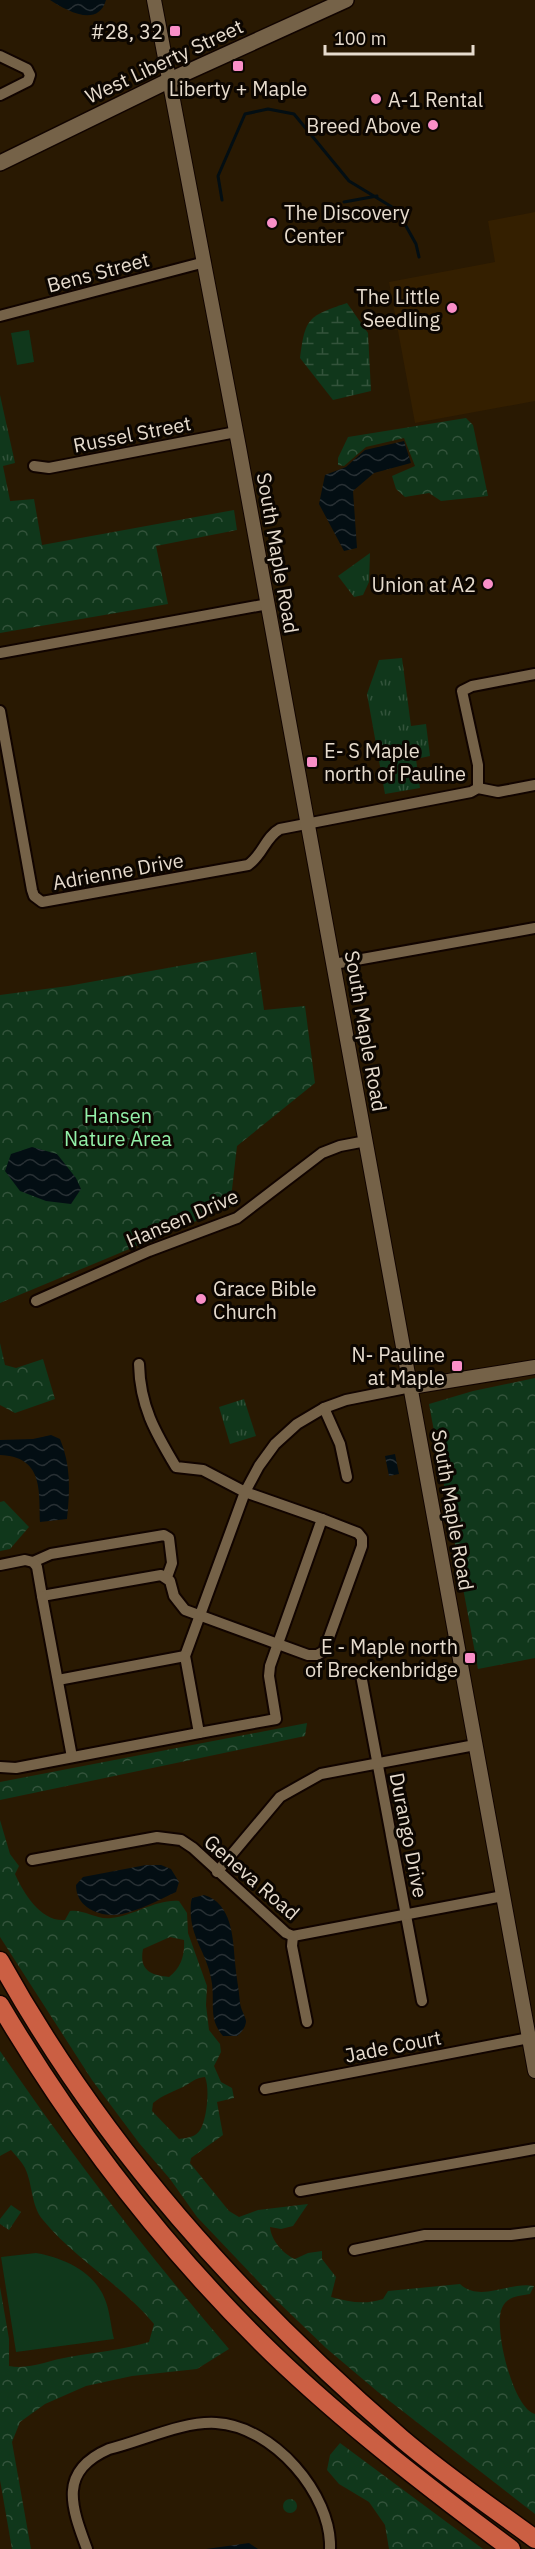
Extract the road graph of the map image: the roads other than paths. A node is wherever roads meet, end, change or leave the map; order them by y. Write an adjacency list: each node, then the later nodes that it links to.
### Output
1 (154, 0): 4 (street, South Maple Road)
2 (346, 0): 4 (main road, West Liberty Street)
3 (0, 56): 5 (street)
4 (170, 80): 6 (main road, West Liberty Street); 7 (street, South Maple Road)
5 (0, 95)
6 (0, 163)
7 (205, 262): 8 (street, Bens Street); 9 (street, South Maple Road)
8 (0, 316)
9 (236, 432): 10 (street, Russel Street); 11 (street, South Maple Road)
10 (34, 466)
11 (268, 604): 12 (street); 17 (street, South Maple Road)
12 (0, 652)
13 (535, 674): 16 (street)
14 (0, 711): 17 (street, Adrienne Drive)
15 (535, 785): 16 (street)
16 (478, 788): 17 (street)
17 (308, 824): 19 (street, South Maple Road)
18 (535, 928): 19 (street)
19 (334, 964): 20 (street, South Maple Road)
20 (366, 1142): 21 (street, Hansen Drive); 24 (street, South Maple Road)
21 (36, 1301)
22 (139, 1364): 27 (street)
23 (535, 1367): 24 (street)
24 (411, 1387): 25 (street); 39 (street, South Maple Road)
25 (324, 1408): 26 (street); 27 (street)
26 (347, 1477)
27 (245, 1492): 28 (street); 33 (street)
28 (322, 1520): 34 (street); 34 (street)
29 (33, 1562): 30 (street); 31 (street); 32 (street)
30 (0, 1565)
31 (167, 1577): 32 (street); 33 (street)
32 (42, 1596): 37 (street)
33 (201, 1616): 34 (street); 35 (street)
34 (278, 1644): 38 (street)
35 (185, 1656): 37 (street); 38 (street)
36 (362, 1675): 41 (street, Durango Drive)
37 (57, 1680): 40 (street)
38 (199, 1733): 40 (street)
39 (475, 1745): 41 (street); 45 (street, South Maple Road)
40 (72, 1757): 42 (street)
41 (378, 1764): 44 (street); 46 (street, Durango Drive)
42 (0, 1767)
43 (32, 1860): 44 (street, Geneva Road)
44 (217, 1872): 47 (street, Geneva Road)
45 (502, 1896): 46 (street); 52 (street, South Maple Road)
46 (406, 1914): 47 (street); 49 (street, Durango Drive)
47 (293, 1936): 51 (street, Geneva Road)
48 (0, 1961): 59 (highway)
49 (422, 2001)
50 (0, 2005): 62 (highway)
51 (307, 2022)
52 (529, 2038): 53 (street, South Maple Road); 54 (street, Jade Court)
53 (535, 2071)
54 (265, 2089)
55 (535, 2149): 56 (street)
56 (300, 2191)
57 (535, 2232): 58 (street)
58 (354, 2250)
59 (535, 2539)
60 (87, 2549): 61 (street)
61 (330, 2549)
62 (512, 2549)

